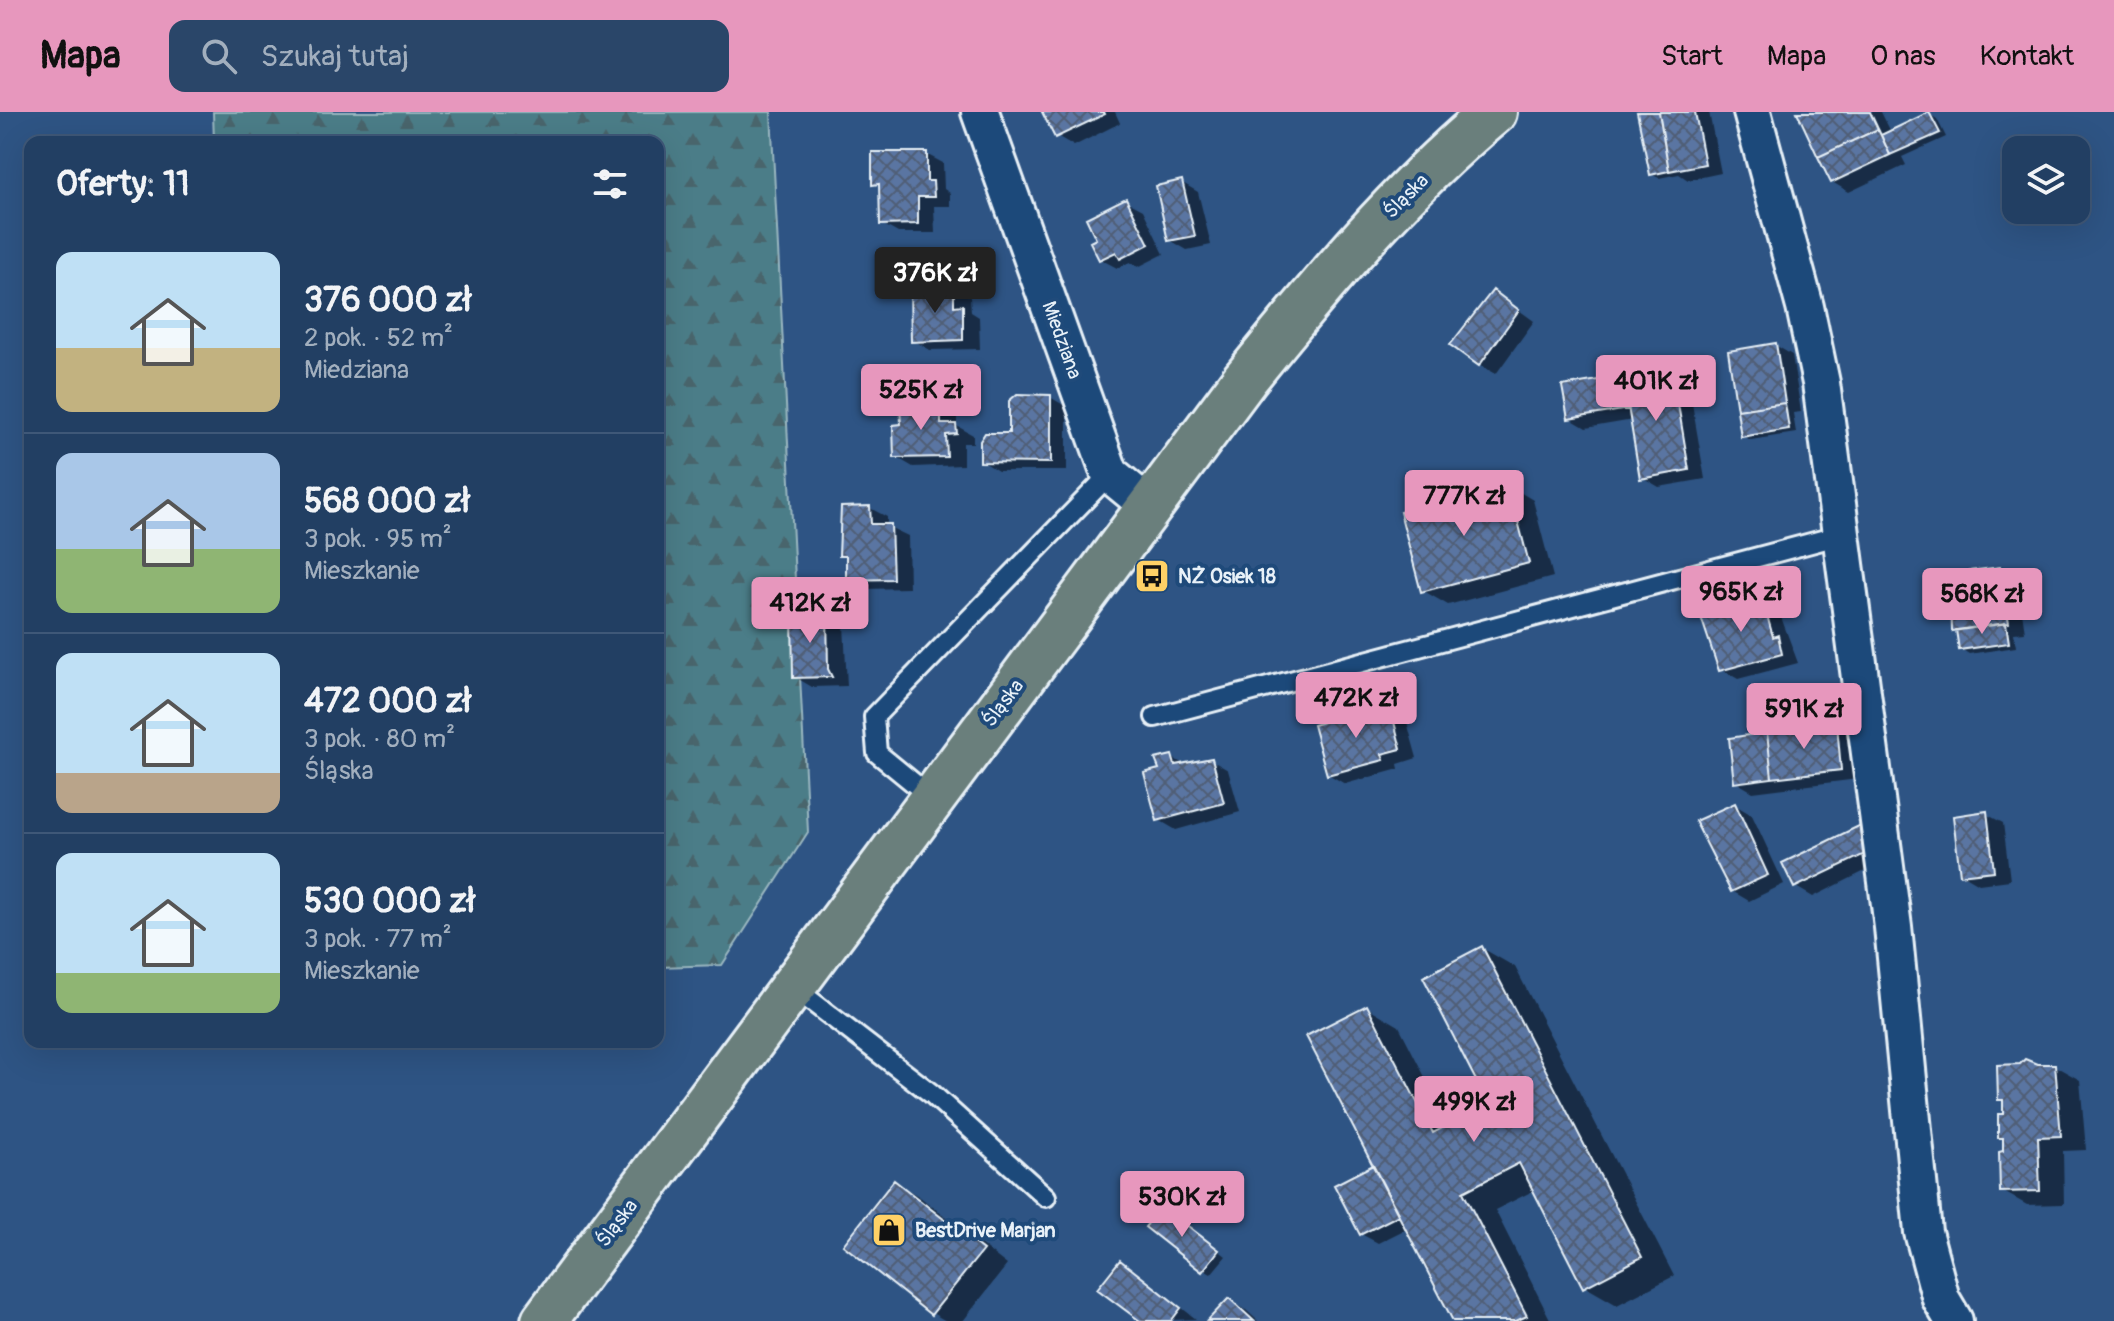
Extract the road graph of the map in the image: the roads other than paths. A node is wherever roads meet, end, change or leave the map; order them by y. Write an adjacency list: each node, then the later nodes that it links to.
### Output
1 (980, 112): 4 (street, Miedziana)
2 (1494, 112): 5 (main road, Śląska)
3 (1752, 112): 6 (street)
4 (1110, 474): 5 (street); 8 (lane)
5 (1150, 507): 8 (main road, Śląska)
6 (1841, 535): 7 (lane); 12 (street)
7 (1155, 717)
8 (932, 798): 9 (main road, Śląska)
9 (793, 987): 10 (lane); 11 (main road, Śląska)
10 (1046, 1197)
11 (544, 1321)
12 (1954, 1321)

